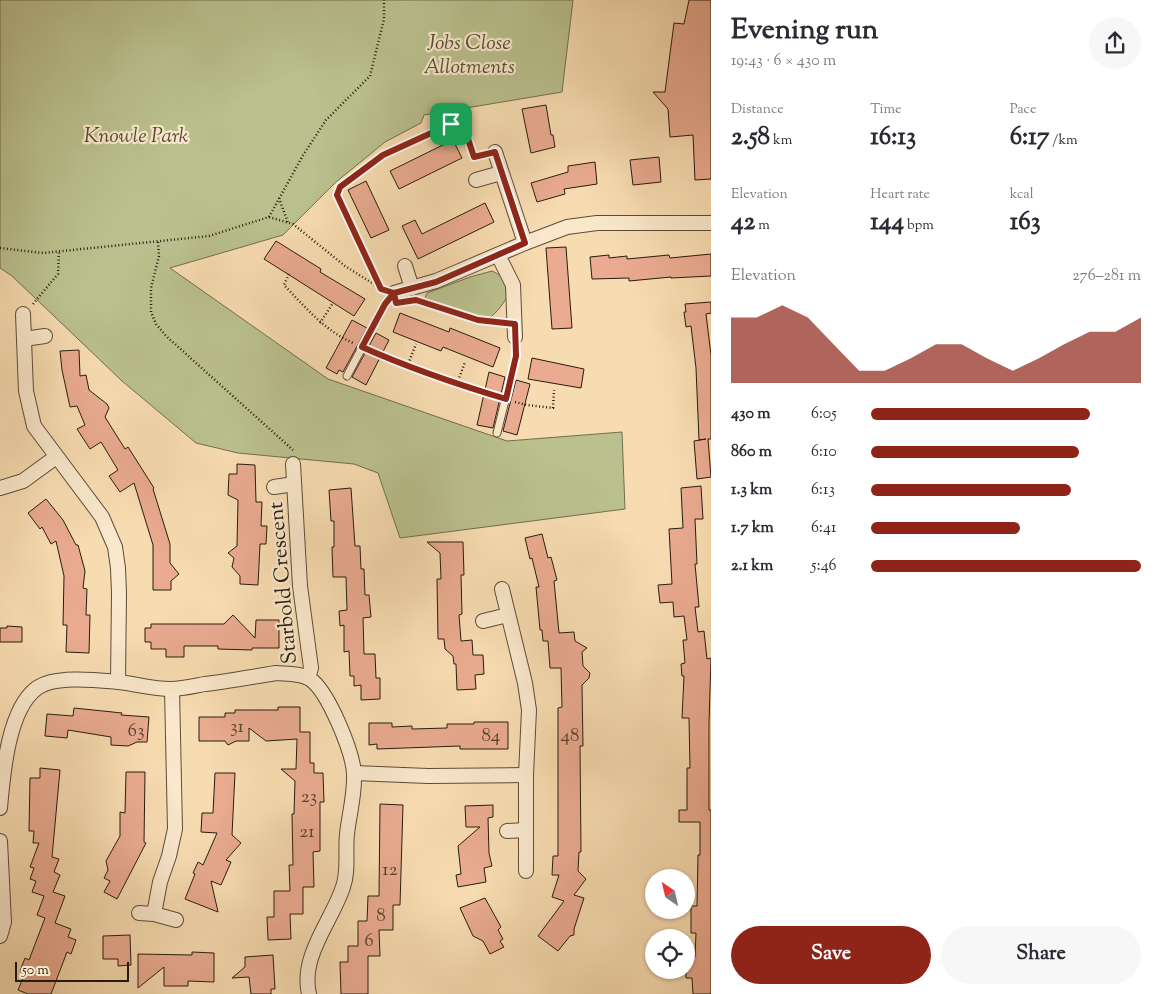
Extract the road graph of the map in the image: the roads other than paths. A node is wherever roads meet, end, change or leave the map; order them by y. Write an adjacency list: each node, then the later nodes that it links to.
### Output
1 (495, 152): 2 (street)
2 (501, 174): 3 (street); 5 (street)
3 (476, 180)
4 (711, 223): 5 (street)
5 (525, 243): 6 (street)
6 (498, 255): 9 (street); 11 (street)
7 (405, 266): 9 (street)
8 (394, 293): 9 (street); 14 (lane)
9 (414, 294)
10 (23, 314): 13 (street)
11 (515, 330): 15 (lane)
12 (45, 336): 13 (street)
13 (24, 339): 16 (street)
14 (347, 376)
15 (497, 433)
16 (56, 457): 20 (street); 25 (street)
17 (293, 464): 18 (street, Starbold Crescent)
18 (294, 484): 19 (street, Starbold Crescent); 24 (street, Starbold Crescent)
19 (274, 487)
20 (0, 488)
21 (502, 589): 22 (street)
22 (508, 615): 23 (street); 28 (street)
23 (483, 621)
24 (308, 678): 26 (street, Starbold Crescent); 27 (street, Starbold Crescent)
25 (118, 682): 26 (street, Starbold Crescent); 29 (street, Starbold Crescent)
26 (172, 689): 35 (street)
27 (354, 773): 28 (street); 38 (street, Starbold Crescent)
28 (526, 775): 30 (street)
29 (0, 808)
30 (526, 830): 31 (street); 33 (street)
31 (507, 831)
32 (0, 840): 37 (street)
33 (526, 871)
34 (138, 913): 35 (street)
35 (154, 914): 36 (street)
36 (176, 920)
37 (0, 936)
38 (309, 994)

